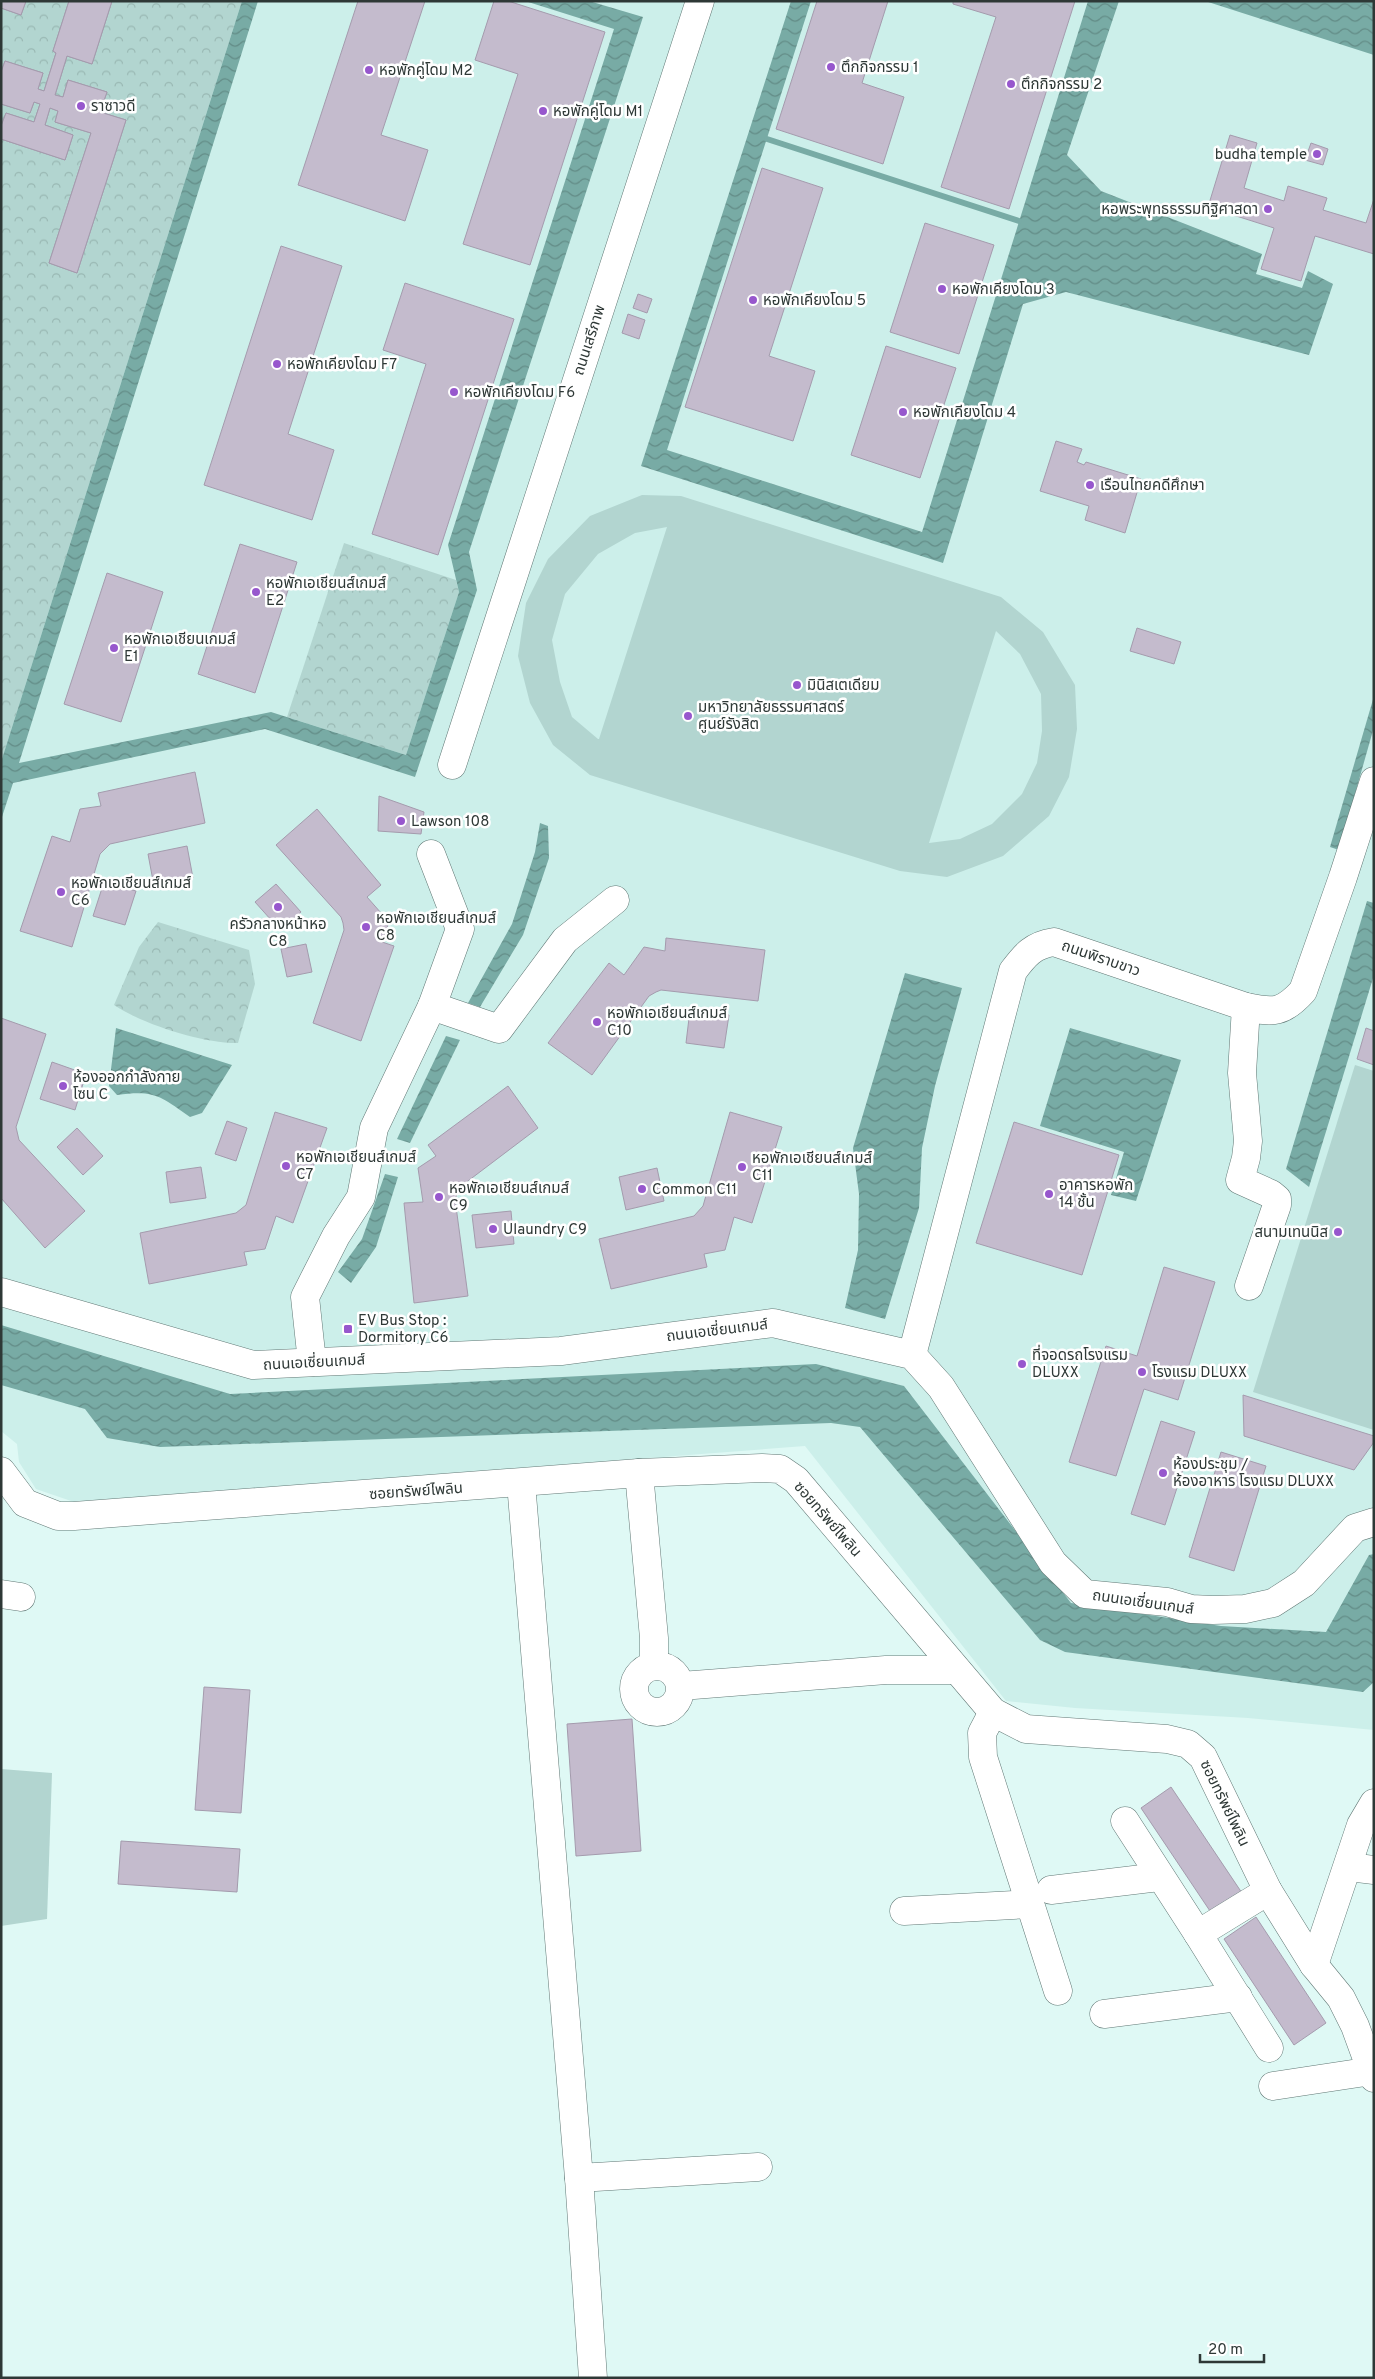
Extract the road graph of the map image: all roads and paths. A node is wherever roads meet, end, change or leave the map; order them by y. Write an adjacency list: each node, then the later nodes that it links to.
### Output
1 (700, 1): 2 (street, ถนนเสรีภาพ)
2 (452, 765)
3 (1374, 781): 7 (street, ถนนพิราบขาว)
4 (431, 854): 6 (street)
5 (616, 900): 6 (street)
6 (432, 1006): 11 (street)
7 (1246, 1007): 8 (street); 10 (street, ถนนพิราบขาว)
8 (1249, 1286)
9 (1, 1292): 11 (street, ถนนเอเซี่ยนเกมส์)
10 (912, 1355): 11 (street, ถนนเอเซี่ยนเกมส์); 15 (street, ถนนเอเซี่ยนเกมส์)
11 (312, 1362)
12 (1, 1471): 14 (street, ซอยทรัพย์ไพลิน)
13 (639, 1473): 14 (street, ซอยทรัพย์ไพลิน); 16 (street); 17 (street, ซอยทรัพย์ไพลิน)
14 (521, 1483): 36 (street)
15 (1374, 1522)
16 (654, 1664): 18 (street); 18 (street)
17 (956, 1670): 18 (street); 19 (street, ซอยทรัพย์ไพลิน)
18 (681, 1686)
19 (993, 1712): 24 (street, ซอยทรัพย์ไพลิน); 25 (street)
20 (1374, 1802): 22 (street)
21 (1125, 1821): 23 (street)
22 (1361, 1868): 28 (street)
23 (1159, 1877): 25 (street); 27 (street)
24 (1268, 1891): 27 (street); 28 (street, ซอยทรัพย์ไพลิน)
25 (1041, 1897): 26 (street); 29 (street)
26 (904, 1911)
27 (1198, 1934): 30 (street)
28 (1314, 1965): 33 (street, ซอยทรัพย์ไพลิน)
29 (1058, 1991)
30 (1238, 1996): 31 (street); 32 (street)
31 (1104, 2014)
32 (1269, 2048)
33 (1373, 2074): 34 (street)
34 (1273, 2086)
35 (758, 2167): 36 (street)
36 (579, 2178): 37 (street)
37 (593, 2378)

